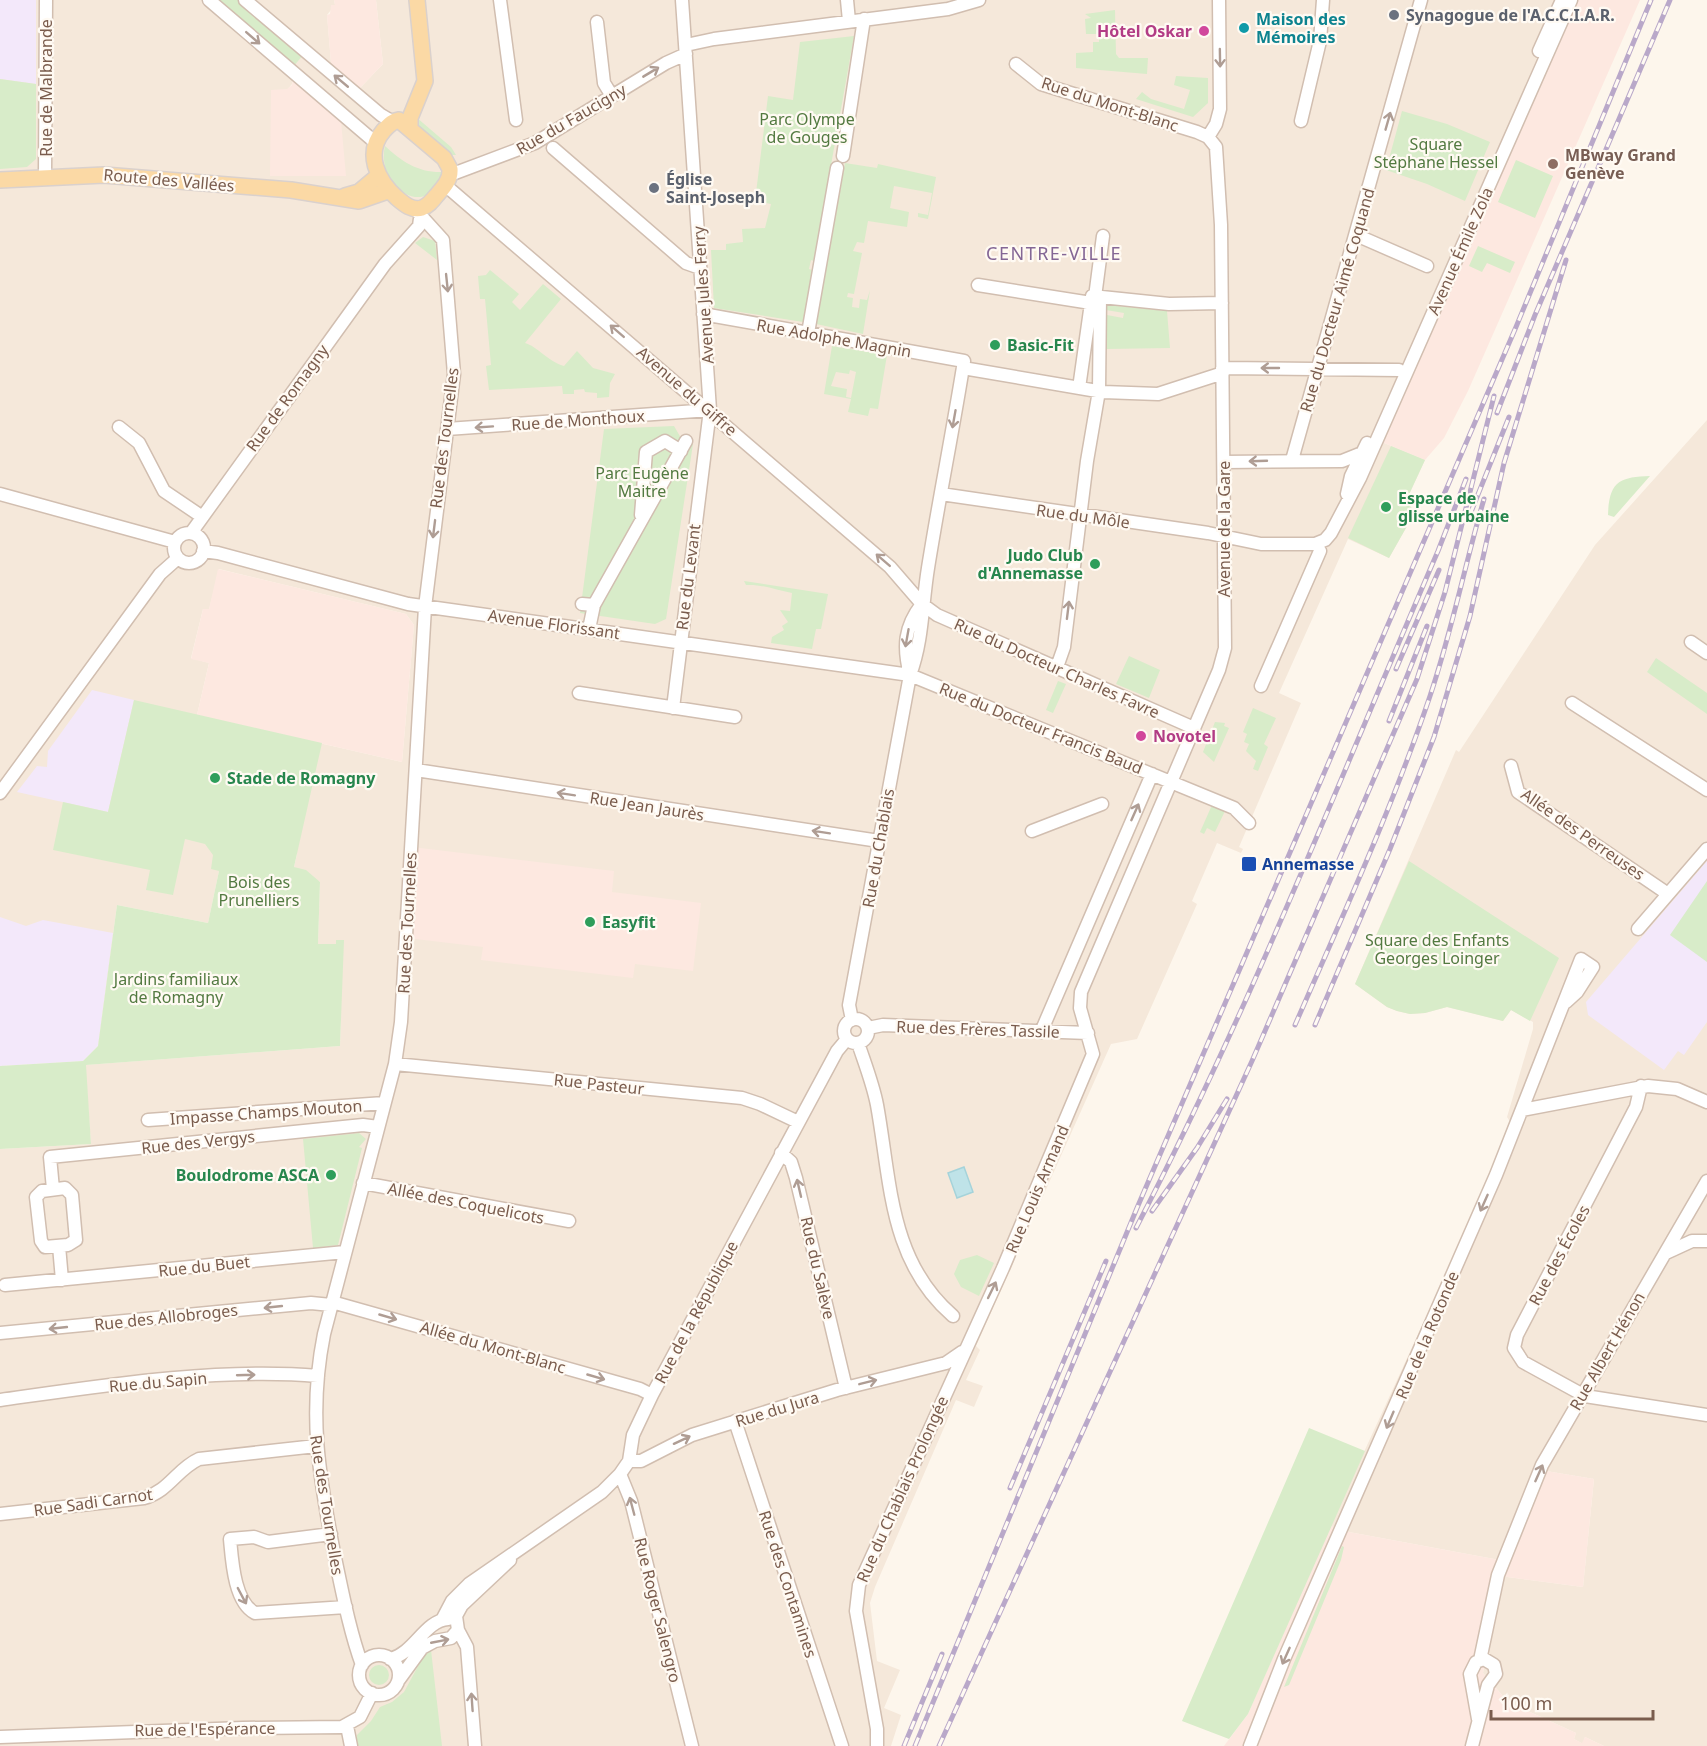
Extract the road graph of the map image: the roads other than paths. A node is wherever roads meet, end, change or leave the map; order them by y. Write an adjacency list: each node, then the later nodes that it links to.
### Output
1 (46, 0): 26 (street, Rue de Malbrande)
2 (209, 0): 24 (street, one-way to 24)
3 (245, 0): 22 (street, one-way to 3)
4 (417, 0): 22 (main road)
5 (500, 0): 20 (street)
6 (682, 0): 17 (street, Avenue Jules Ferry)
7 (847, 0): 15 (street)
8 (979, 0): 14 (street, Rue du Faucigny)
9 (1219, 0): 23 (street, one-way to 23)
10 (1323, 0): 21 (street)
11 (1421, 0): 33 (street, Rue du Docteur Aimé Coquand, one-way to 11)
12 (1562, 0): 44 (street, Avenue Émile Zola)
13 (1571, 0): 55 (street, Avenue Émile Zola)
14 (864, 19): 15 (street, Rue du Faucigny); 41 (street)
15 (849, 21): 17 (street, Rue du Faucigny)
16 (597, 22): 19 (street)
17 (686, 46): 19 (street, Rue du Faucigny, one-way to 17); 36 (street, Avenue Jules Ferry)
18 (1016, 64): 23 (street, Rue du Mont-Blanc)
19 (612, 96): 29 (street, Rue du Faucigny)
20 (516, 120)
21 (1301, 121)
22 (400, 123): 24 (main road); 29 (main road)
23 (1208, 137): 39 (street, Avenue de la Gare)
24 (376, 143): 27 (main road)
25 (553, 148): 36 (street)
26 (45, 176): 28 (main road, Route des Vallées); 31 (main road, Route des Vallées)
27 (378, 177): 30 (main road); 31 (main road, Route des Vallées)
28 (0, 180)
29 (448, 180): 32 (main road); 48 (street, Avenue du Giffre, one-way to 29)
30 (388, 190): 31 (main road, Route des Vallées); 32 (main road)
31 (338, 197)
32 (417, 211): 50 (street, Rue des Tournelles, one-way to 50); 58 (street, Rue de Romagny)
33 (1356, 235): 35 (street); 43 (street, Rue du Docteur Aimé Coquand)
34 (1103, 236): 38 (street)
35 (1426, 266)
36 (700, 268): 40 (street, Avenue Jules Ferry)
37 (978, 285): 38 (street)
38 (1095, 299): 39 (street); 46 (street); 47 (street)
39 (1222, 303): 45 (street, Avenue de la Gare)
40 (703, 314): 41 (street, Rue Adolphe Magnin); 48 (street, Avenue Jules Ferry)
41 (808, 333): 42 (street, Rue Adolphe Magnin)
42 (964, 365): 46 (street, Rue Adolphe Magnin); 57 (street, Rue du Chablais, one-way to 57)
43 (1317, 368): 44 (street); 45 (street, one-way to 45); 52 (street, Rue du Docteur Aimé Coquand)
44 (1399, 370): 51 (street, Avenue Émile Zola)
45 (1223, 371): 47 (street, Rue Adolphe Magnin); 54 (street, Avenue de la Gare)
46 (1078, 388): 47 (street, Rue Adolphe Magnin)
47 (1101, 392): 59 (street)
48 (710, 410): 50 (street, Rue de Monthoux, one-way to 50); 67 (street, Avenue du Giffre, one-way to 48); 70 (street, Rue du Levant)
49 (118, 427): 58 (street)
50 (447, 429): 68 (street, Rue des Tournelles, one-way to 68)
51 (1362, 453): 53 (street); 55 (street, Avenue Émile Zola)
52 (1292, 460): 53 (street); 54 (street, one-way to 54)
53 (1342, 461): 55 (street)
54 (1224, 462): 62 (street, Avenue de la Gare)
55 (1353, 481): 64 (street, Avenue Émile Zola)
56 (0, 494): 63 (street)
57 (941, 494): 59 (street, Rue du Môle); 67 (street, Rue du Chablais)
58 (201, 516): 61 (street, Rue de Romagny)
59 (1080, 516): 62 (street, Rue du Môle); 73 (street, one-way to 59)
60 (641, 522): 60 (street); 69 (street)
61 (191, 533): 63 (street); 65 (street)
62 (1224, 536): 64 (street, Rue du Môle); 80 (street, Avenue de la Gare)
63 (175, 542): 66 (street)
64 (1319, 549): 75 (street, Avenue Émile Zola)
65 (203, 551): 66 (street); 68 (street, Avenue Florissant)
66 (178, 558): 86 (street)
67 (922, 604): 73 (street, Rue du Docteur Charles Favre); 74 (street, Rue du Chablais)
68 (425, 607): 69 (street, Avenue Florissant); 82 (street, Rue des Tournelles)
69 (589, 629): 70 (street, Avenue Florissant)
70 (680, 641): 74 (street, Avenue Florissant); 78 (street, Rue du Levant)
71 (1692, 642): 72 (street)
72 (1707, 653)
73 (1057, 667): 80 (street, Rue du Docteur Charles Favre)
74 (910, 675): 83 (street, Rue du Docteur Francis Baud); 90 (street, Rue du Chablais)
75 (1261, 686)
76 (579, 693): 78 (street)
77 (1572, 703): 85 (street)
78 (673, 708): 79 (street)
79 (735, 717)
80 (1194, 728): 84 (street, Avenue de la Gare)
81 (1511, 766): 92 (street, Allée des Perreuses)
82 (416, 770): 90 (street, Rue Jean Jaurès, one-way to 82); 100 (street, Rue des Tournelles)
83 (1152, 774): 84 (street, Rue du Docteur Francis Baud); 97 (street, one-way to 83)
84 (1171, 782): 88 (street, Rue du Docteur Francis Baud); 98 (street, Avenue de la Gare)
85 (1707, 790)
86 (0, 793)
87 (1102, 804): 89 (street)
88 (1249, 823)
89 (1032, 831)
90 (879, 841): 95 (street, Rue du Chablais)
91 (1707, 849): 92 (street)
92 (1668, 894): 93 (street)
93 (1638, 929)
94 (1566, 1002): 104 (street, Rue de la Rotonde)
95 (852, 1020): 96 (street); 99 (street)
96 (867, 1028): 97 (street, Rue des Frères Tassile); 99 (street)
97 (1044, 1032): 98 (street, Rue des Frères Tassile)
98 (1088, 1033): 124 (street, Rue Louis Armand, one-way to 98)
99 (853, 1041): 106 (street, Rue de la République); 122 (street)
100 (395, 1064): 103 (street, Rue des Tournelles); 106 (street, Rue Pasteur)
101 (1641, 1086): 102 (street); 104 (street); 128 (street, Rue des Écoles)
102 (1707, 1102)
103 (384, 1104): 105 (street, Impasse Champs Mouton); 107 (street, Rue des Tournelles)
104 (1522, 1110): 153 (street, Rue de la Rotonde, one-way to 153)
105 (148, 1120)
106 (798, 1122): 108 (street, Rue de la République)
107 (378, 1127): 110 (street, Rue des Tournelles); 111 (street, Rue des Vergys)
108 (782, 1153): 127 (street, Rue du Salève, one-way to 108); 129 (street, Rue de la République)
109 (1707, 1181): 113 (street, Rue Albert Hénon)
110 (363, 1183): 112 (street, Allée des Coquelicots); 117 (street, Rue des Tournelles)
111 (53, 1189): 116 (street); 116 (street)
112 (569, 1221)
113 (1681, 1226): 115 (street); 118 (street, Rue Albert Hénon)
114 (1707, 1240): 115 (street)
115 (1692, 1241): 118 (street)
116 (59, 1246): 119 (street)
117 (345, 1252): 119 (street, Rue du Buet); 121 (street, Rue des Tournelles)
118 (1664, 1254): 128 (street, Rue Albert Hénon)
119 (62, 1280): 120 (street, Rue du Buet)
120 (5, 1285)
121 (332, 1303): 123 (street, Rue des Allobroges, one-way to 123); 126 (street, Rue des Tournelles); 129 (street, Allée du Mont-Blanc, one-way to 129)
122 (953, 1316)
123 (0, 1333)
124 (965, 1347): 125 (street, Rue du Jura); 130 (street, Rue du Chablais Prolongée)
125 (930, 1367): 127 (street, Rue du Jura, one-way to 125); 130 (street)
126 (318, 1376): 131 (street, Rue du Sapin, one-way to 126); 134 (street, Rue des Tournelles)
127 (846, 1388): 133 (street, Rue du Jura)
128 (1582, 1394): 132 (street); 144 (street, Rue Albert Hénon, one-way to 128)
129 (652, 1395): 135 (street, Rue de la République)
130 (942, 1398): 154 (street, Rue du Chablais Prolongée)
131 (0, 1400)
132 (1707, 1415)
133 (735, 1421): 135 (street, Rue du Jura, one-way to 133); 158 (street, Rue des Contamines)
134 (316, 1446): 137 (street, Rue Sadi Carnot); 138 (street, Rue des Tournelles)
135 (629, 1461): 136 (street, Rue de la République)
136 (620, 1474): 140 (street, Rue de la République); 157 (street, Rue Roger Salengro, one-way to 136)
137 (0, 1515)
138 (331, 1534): 139 (street, Rue des Tournelles); 139 (street, one-way to 139)
139 (346, 1607): 141 (street, Rue des Tournelles)
140 (452, 1624): 143 (street, Rue de la République); 147 (street, one-way to 140); 156 (street, one-way to 140)
141 (354, 1637): 142 (street); 145 (street, Rue des Tournelles)
142 (376, 1656): 143 (street); 145 (street)
143 (390, 1659): 147 (street)
144 (1484, 1660): 146 (street, Rue Albert Hénon); 148 (street, Rue Albert Hénon)
145 (362, 1665): 149 (street)
146 (1473, 1680): 148 (street); 150 (street, Rue Albert Hénon)
147 (396, 1685): 149 (street)
148 (1488, 1685): 150 (street, Rue Albert Hénon)
149 (372, 1693): 151 (street)
150 (1478, 1719): 159 (street, Rue Albert Hénon)
151 (347, 1726): 152 (street, Rue de l'Espérance); 155 (street)
152 (0, 1735)
153 (1250, 1742)
154 (876, 1744)
155 (351, 1746)
156 (475, 1746)
157 (692, 1746)
158 (842, 1746)
159 (1472, 1746)

